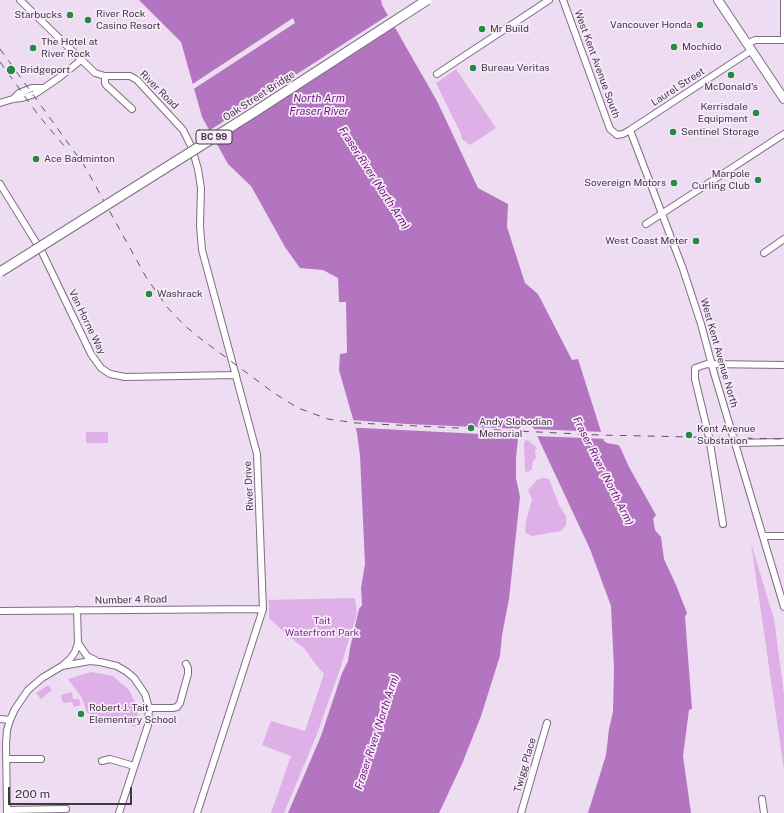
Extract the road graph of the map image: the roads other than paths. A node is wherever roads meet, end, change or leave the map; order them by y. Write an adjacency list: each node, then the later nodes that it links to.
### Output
1 (20, 0): 10 (street, River Road)
2 (420, 0): 25 (highway, Oak Street Bridge / BC 99)
3 (428, 0): 26 (highway, Oak Street Bridge / BC 99, bridge)
4 (549, 0): 11 (street)
5 (563, 0): 17 (street, West Kent Avenue South)
6 (718, 0): 9 (main road)
7 (784, 0): 8 (street)
8 (784, 40): 9 (street, Laurel Street)
9 (749, 47): 13 (main road); 16 (street, Laurel Street)
10 (81, 60): 12 (street, River Road); 14 (street)
11 (437, 74)
12 (105, 76): 15 (street); 19 (street, River Road)
13 (784, 99)
14 (0, 103)
15 (132, 109)
16 (630, 130): 17 (street, Laurel Street); 21 (street, West Kent Avenue North)
17 (614, 134)
18 (784, 134): 21 (street)
19 (195, 156): 29 (street, River Drive)
20 (0, 184): 29 (street, Van Horne Way)
21 (662, 214): 22 (street); 27 (street, West Kent Avenue North)
22 (646, 224)
23 (784, 239): 24 (street)
24 (764, 252)
25 (0, 267)
26 (0, 272)
27 (712, 364): 28 (street); 31 (street, West Kent Avenue North); 32 (street)
28 (784, 365)
29 (236, 375): 36 (street, River Drive)
30 (784, 442): 31 (street)
31 (734, 443): 33 (street, West Kent Avenue North)
32 (723, 524)
33 (763, 536): 34 (street); 35 (street, West Kent Avenue North)
34 (784, 536)
35 (784, 607)
36 (263, 609): 37 (street, Number 4 Road); 55 (street, River Drive)
37 (77, 610): 38 (street, Number 4 Road); 39 (street)
38 (0, 611)
39 (78, 643): 40 (street); 42 (street)
40 (100, 662): 42 (street); 43 (street)
41 (186, 664): 43 (street)
42 (62, 666): 45 (street)
43 (149, 708): 50 (street)
44 (0, 719): 45 (street)
45 (10, 720): 49 (street)
46 (548, 723): 56 (street, Twigg Place)
47 (41, 759): 49 (street)
48 (102, 761): 50 (street)
49 (4, 762): 53 (street)
50 (134, 766): 54 (street)
51 (762, 799): 57 (street)
52 (66, 809): 53 (street)
53 (7, 812)
54 (119, 813)
55 (197, 813)
56 (521, 813)
57 (764, 813)

